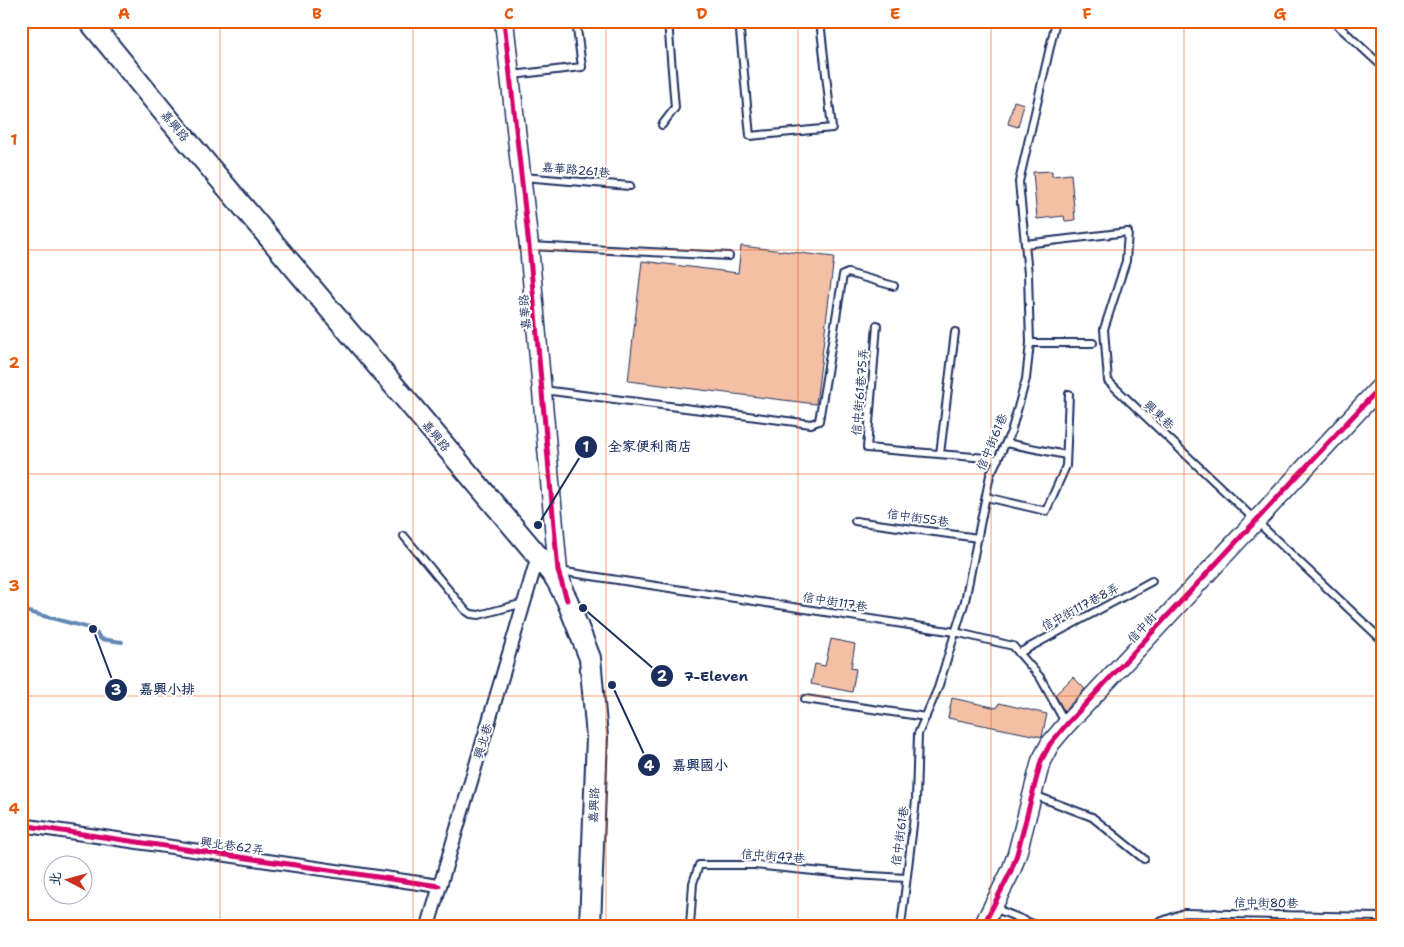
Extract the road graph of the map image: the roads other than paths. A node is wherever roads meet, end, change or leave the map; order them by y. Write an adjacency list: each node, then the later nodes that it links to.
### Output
1 (89, 21): 34 (main road, 嘉興路)
2 (504, 21): 10 (street, 嘉華路)
3 (576, 21): 10 (lane)
4 (668, 21): 11 (lane)
5 (740, 21): 6 (lane)
6 (820, 21)
7 (1056, 21): 14 (lane, 信中街61巷)
8 (1333, 21): 9 (lane)
9 (1383, 67)
10 (510, 75): 12 (street, 嘉華路)
11 (662, 125)
12 (521, 177): 13 (lane, 嘉華路261巷); 15 (street, 嘉華路)
13 (630, 186)
14 (1025, 244): 20 (lane, 信中街61巷); 31 (lane, 興東巷)
15 (529, 246): 16 (lane); 23 (street, 嘉華路)
16 (729, 256)
17 (894, 286): 23 (lane)
18 (877, 325): 26 (lane, 信中街61巷75弄)
19 (955, 332): 26 (lane)
20 (1030, 342): 21 (lane); 25 (lane, 信中街61巷)
21 (1093, 343)
22 (1383, 384): 31 (street, 信中街)
23 (542, 390): 35 (street, 嘉華路)
24 (1069, 394): 27 (lane)
25 (1006, 443): 27 (lane); 28 (lane, 信中街61巷)
26 (940, 454): 28 (lane, 信中街61巷75弄)
27 (1066, 455): 29 (lane)
28 (998, 459): 29 (lane, 信中街61巷)
29 (986, 497): 33 (lane, 信中街61巷)
30 (855, 521): 33 (lane, 信中街55巷)
31 (1256, 521): 40 (lane, 興東巷); 44 (street, 信中街)
32 (404, 536): 38 (lane)
33 (978, 538): 39 (lane, 信中街61巷)
34 (538, 556): 37 (main road, 嘉興路); 38 (street, 興北巷)
35 (558, 571): 37 (street, 嘉華路); 39 (lane, 信中街117巷)
36 (1152, 581): 41 (lane, 信中街117巷8弄)
37 (568, 600): 54 (main road, 嘉興路)
38 (524, 603): 49 (street, 興北巷)
39 (955, 632): 41 (lane, 信中街117巷); 43 (lane, 信中街61巷)
40 (1383, 641)
41 (1019, 653): 44 (lane, 信中街117巷)
42 (805, 699): 43 (lane)
43 (926, 717): 48 (lane, 信中街61巷)
44 (1066, 725): 45 (street, 信中街)
45 (1032, 794): 47 (lane); 50 (street, 信中街)
46 (21, 826): 49 (street, 興北巷62弄)
47 (1144, 858)
48 (906, 878): 55 (lane, 信中街47巷); 56 (lane, 信中街61巷)
49 (440, 886): 53 (street, 興北巷)
50 (993, 907): 57 (street, 信中街); 58 (lane)
51 (1216, 913): 52 (lane, 信中街80巷); 59 (lane, 信中街80巷); 60 (lane)
52 (1383, 922)
53 (428, 926)
54 (590, 926)
55 (690, 926)
56 (902, 926)
57 (983, 926)
58 (1038, 926)
59 (1149, 926)
60 (1209, 926)

